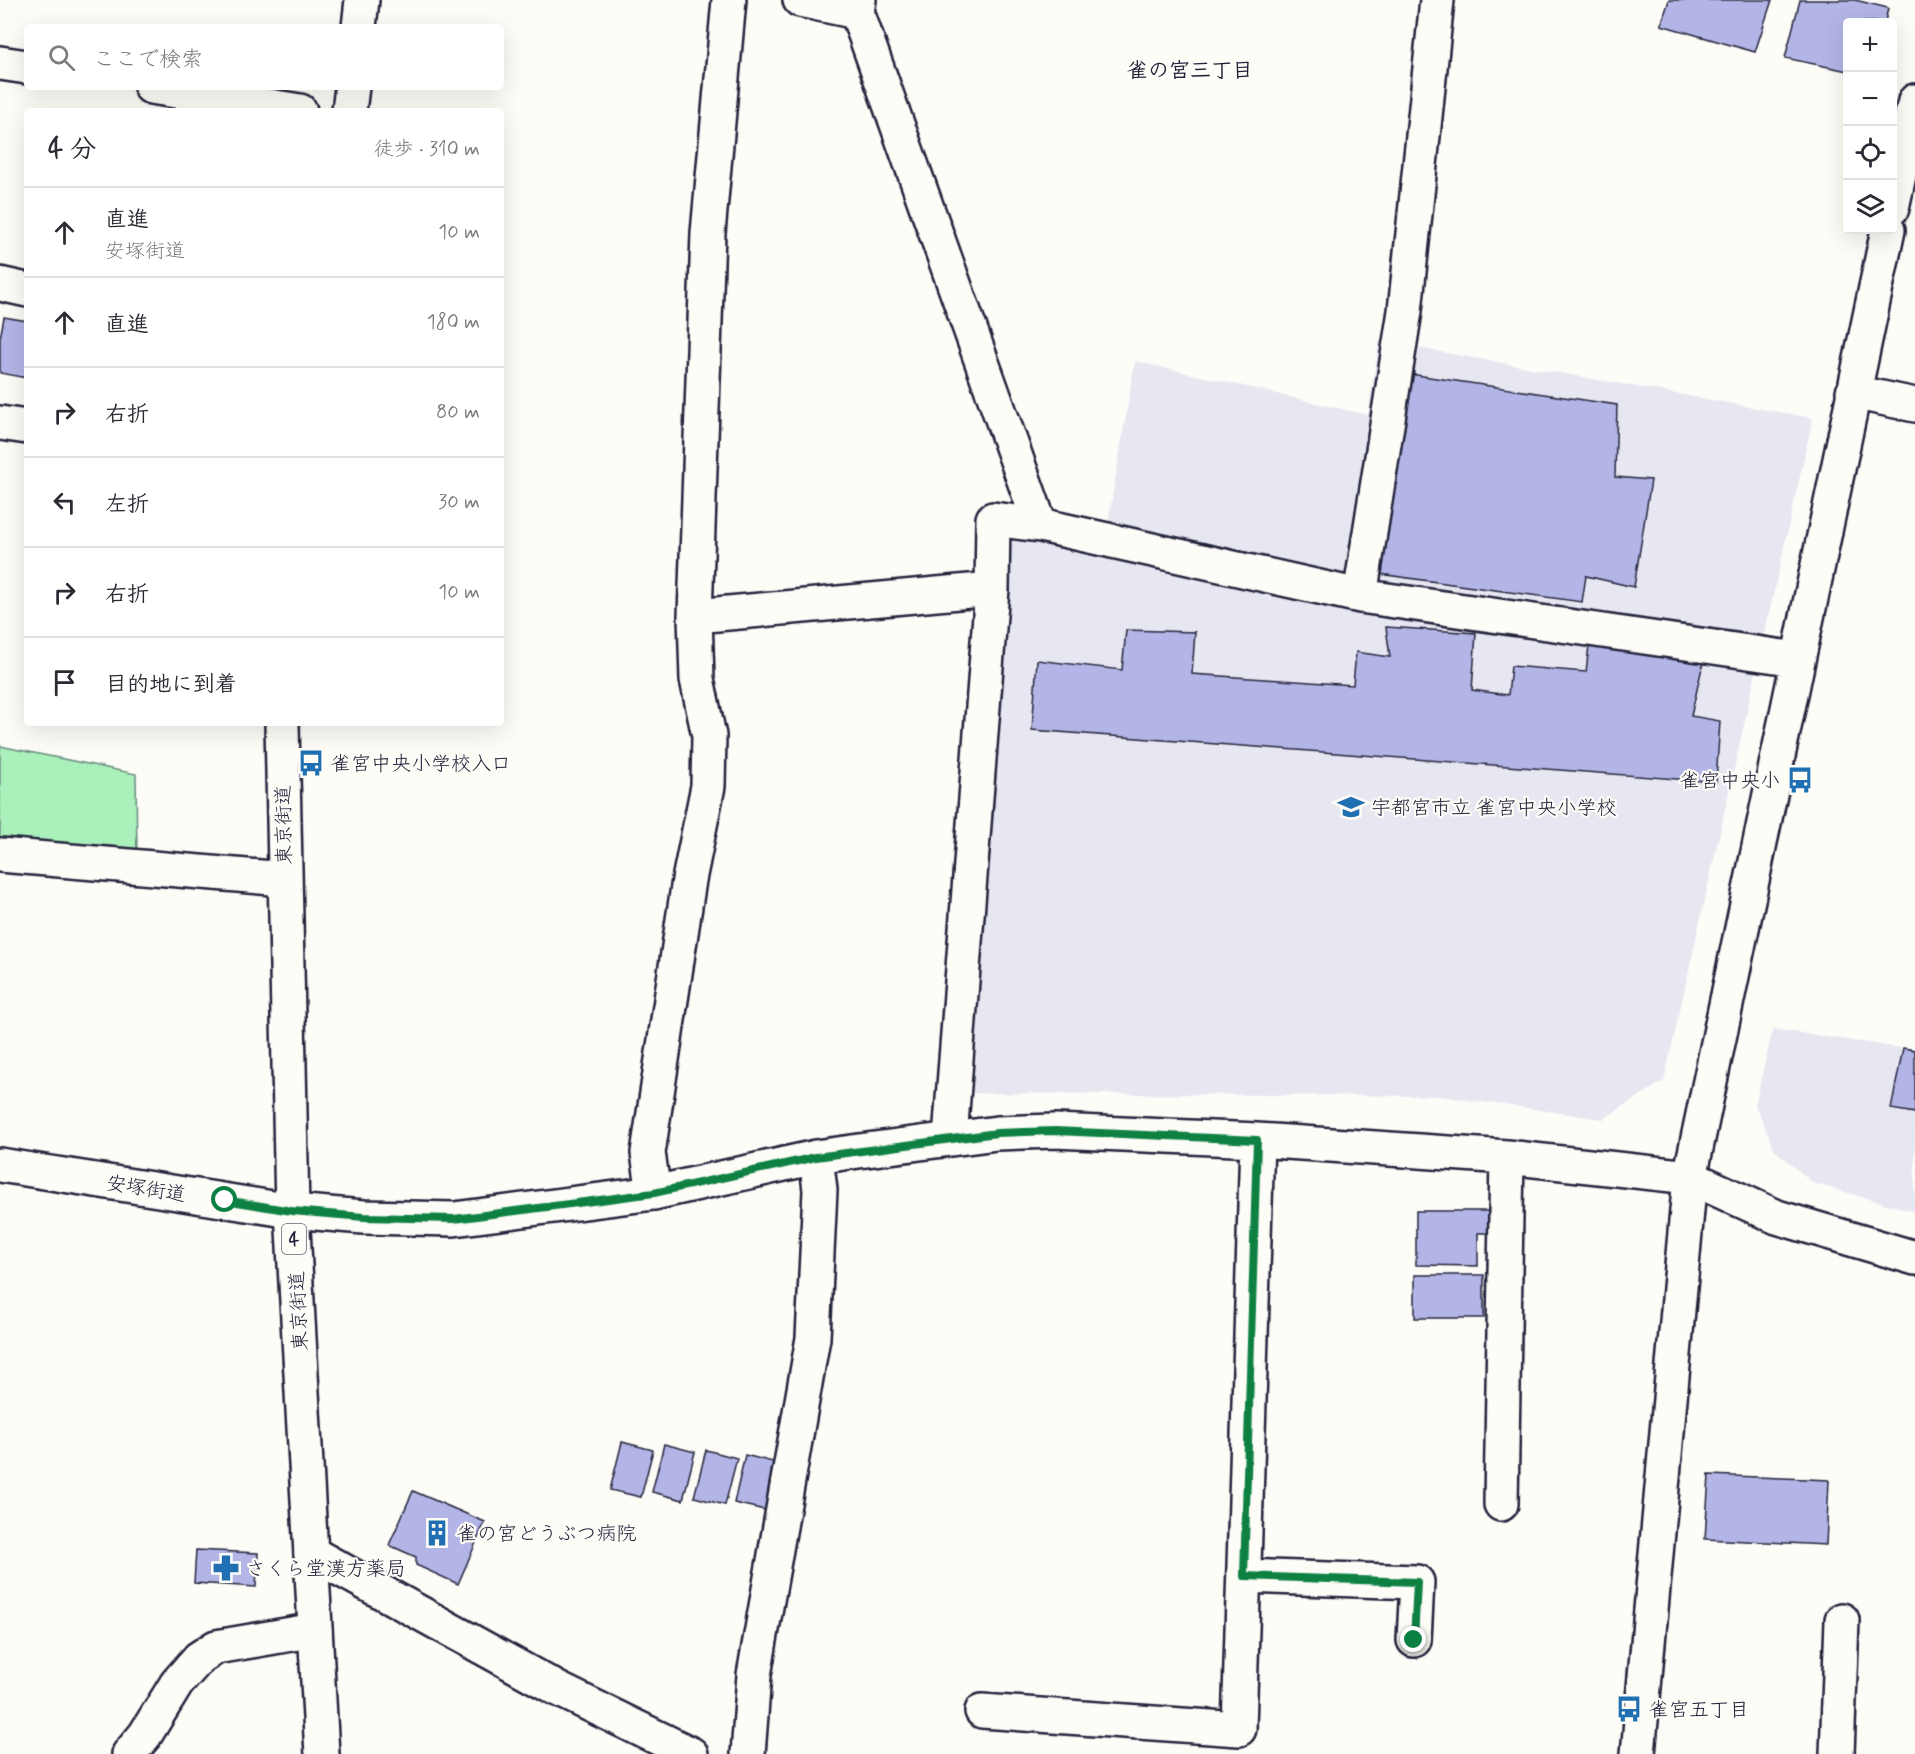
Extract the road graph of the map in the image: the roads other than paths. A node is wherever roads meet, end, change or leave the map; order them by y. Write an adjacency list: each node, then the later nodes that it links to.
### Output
1 (362, 0): 6 (main road)
2 (729, 0): 26 (main road)
3 (800, 0): 5 (main road)
4 (1437, 0): 25 (main road)
5 (858, 6): 23 (main road)
6 (359, 24)
7 (0, 63): 8 (main road)
8 (24, 67)
9 (170, 90): 12 (main road)
10 (352, 90): 13 (main road)
11 (1915, 101): 14 (main road)
12 (281, 108)
13 (349, 108)
14 (1911, 141): 15 (main road)
15 (1897, 193)
16 (1887, 234): 19 (main road)
17 (0, 284): 18 (main road)
18 (24, 289)
19 (1853, 392): 20 (main road); 27 (main road)
20 (1915, 405)
21 (0, 423): 22 (main road)
22 (24, 427)
23 (1040, 525): 24 (main road); 25 (main road)
24 (992, 589): 26 (main road); 31 (main road)
25 (1360, 596): 27 (main road)
26 (695, 616): 37 (main road)
27 (1797, 659): 36 (main road)
28 (282, 726): 30 (main road, 東京街道 / 4)
29 (0, 855): 30 (main road)
30 (284, 879): 38 (main road, 東京街道 / 4)
31 (950, 1138): 32 (main road, 安塚街道); 33 (main road, 安塚街道)
32 (1257, 1140): 34 (main road, 安塚街道); 42 (main road)
33 (816, 1157): 37 (main road, 安塚街道); 50 (main road)
34 (1507, 1157): 36 (main road, 安塚街道); 40 (main road)
35 (0, 1165): 38 (main road, 安塚街道)
36 (1690, 1177): 39 (main road, 安塚街道); 51 (main road)
37 (654, 1193): 38 (main road, 安塚街道)
38 (292, 1211): 41 (main road, 東京街道 / 4)
39 (1915, 1258)
40 (1502, 1504)
41 (311, 1553): 44 (main road, 東京街道 / 4); 49 (main road)
42 (1244, 1576): 45 (main road); 46 (main road)
43 (1842, 1620): 52 (main road)
44 (315, 1630): 47 (main road); 48 (main road, 東京街道 / 4)
45 (1414, 1640)
46 (982, 1711)
47 (129, 1754)
48 (322, 1754)
49 (691, 1754)
50 (748, 1754)
51 (1638, 1754)
52 (1837, 1754)

